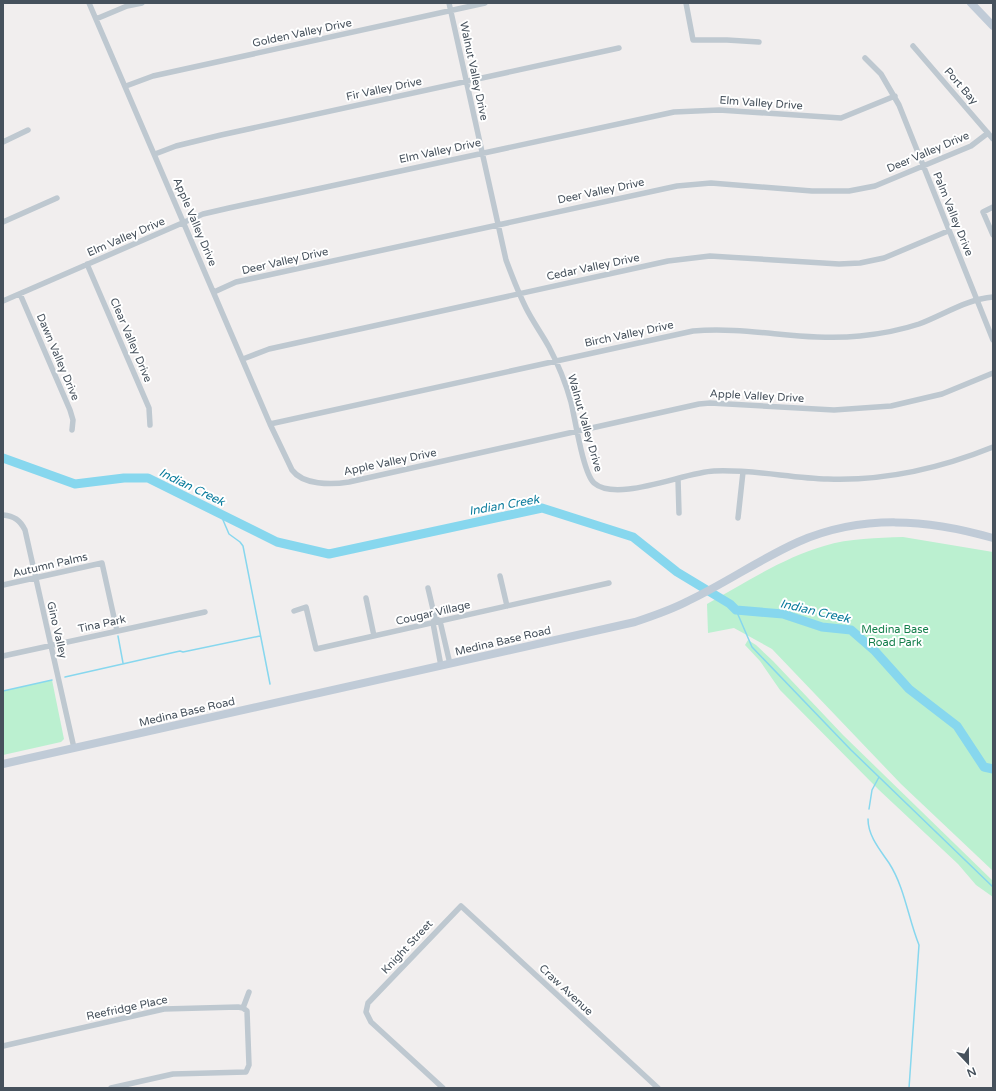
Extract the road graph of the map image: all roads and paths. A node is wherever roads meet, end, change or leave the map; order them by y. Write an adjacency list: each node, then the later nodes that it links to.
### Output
1 (89, 3): 8 (street, Apple Valley Drive)
2 (142, 3): 8 (street)
3 (449, 3): 7 (street, Walnut Valley Drive)
4 (485, 3): 7 (street, Golden Valley Drive)
5 (686, 3): 10 (street)
6 (971, 3): 9 (street)
7 (450, 10): 14 (street, Walnut Valley Drive); 15 (street, Golden Valley Drive)
8 (96, 19): 15 (street, Apple Valley Drive)
9 (993, 26)
10 (758, 42)
11 (913, 46): 18 (street, Port Bay)
12 (619, 48): 14 (street, Fir Valley Drive)
13 (866, 58): 16 (street, Palm Valley Drive)
14 (466, 82): 21 (street, Walnut Valley Drive); 22 (street, Fir Valley Drive)
15 (126, 86): 22 (street, Apple Valley Drive)
16 (895, 96): 21 (street, Elm Valley Drive); 23 (street, Palm Valley Drive)
17 (28, 130): 20 (street)
18 (988, 133): 19 (street, Port Bay); 23 (street, Deer Valley Drive)
19 (993, 139)
20 (3, 142)
21 (481, 152): 27 (street, Elm Valley Drive); 28 (street, Walnut Valley Drive)
22 (155, 154): 27 (street, Apple Valley Drive)
23 (923, 166): 28 (street, Deer Valley Drive); 29 (street, Palm Valley Drive)
24 (58, 198): 26 (street)
25 (993, 207): 30 (street)
26 (3, 222)
27 (184, 222): 31 (street, Elm Valley Drive); 32 (street, Apple Valley Drive)
28 (497, 224): 32 (street, Deer Valley Drive); 34 (street, Walnut Valley Drive)
29 (948, 231): 34 (street, Cedar Valley Drive); 36 (street, Palm Valley Drive)
30 (993, 236)
31 (87, 264): 33 (street, Elm Valley Drive); 43 (street, Clear Valley Drive)
32 (214, 292): 39 (street, Apple Valley Drive)
33 (20, 294): 37 (street, Elm Valley Drive); 44 (street, Dawn Valley Drive)
34 (519, 294): 39 (street, Cedar Valley Drive); 40 (street, Walnut Valley Drive)
35 (993, 297): 36 (street, Birch Valley Drive)
36 (976, 300): 38 (street, Palm Valley Drive); 40 (street, Birch Valley Drive)
37 (3, 301)
38 (993, 340)
39 (243, 359): 42 (street, Apple Valley Drive)
40 (555, 361): 42 (street, Birch Valley Drive); 45 (street, Walnut Valley Drive)
41 (993, 372): 45 (street, Apple Valley Drive)
42 (270, 424): 45 (street, Apple Valley Drive)
43 (150, 425)
44 (72, 430)
45 (578, 431): 48 (street, Walnut Valley Drive)
46 (993, 447): 47 (street, Walnut Valley Drive)
47 (743, 472): 48 (street, Walnut Valley Drive); 51 (street)
48 (678, 479): 49 (street)
49 (679, 513)
50 (3, 514): 54 (street, Gino Valley)
51 (738, 518)
52 (993, 538): 67 (street, Medina Base Road)
53 (500, 576): 59 (street)
54 (36, 578): 56 (street, Autumn Palms); 63 (street, Autumn Palms); 65 (street, Gino Valley)
55 (609, 583): 59 (street, Cougar Village)
56 (3, 586)
57 (428, 588): 62 (street)
58 (366, 598): 64 (street)
59 (507, 606): 62 (street, Cougar Village)
60 (294, 611): 64 (street, Cougar Village)
61 (205, 612): 63 (street, Tina Park)
62 (436, 620): 64 (street, Cougar Village); 67 (street)
63 (117, 631): 65 (street, Tina Park)
64 (374, 636)
65 (51, 645): 66 (street, Tina Park); 68 (street, Gino Valley)
66 (3, 656)
67 (445, 665): 68 (street, Medina Base Road)
68 (74, 748): 69 (street, Medina Base Road)
69 (3, 764)
70 (461, 906): 75 (street, Knight Street); 76 (street, Craw Avenue)
71 (249, 992): 72 (street)
72 (243, 1008): 73 (street, Reefridge Place); 74 (street)
73 (3, 1046)
74 (112, 1088)
75 (443, 1088)
76 (658, 1088)

